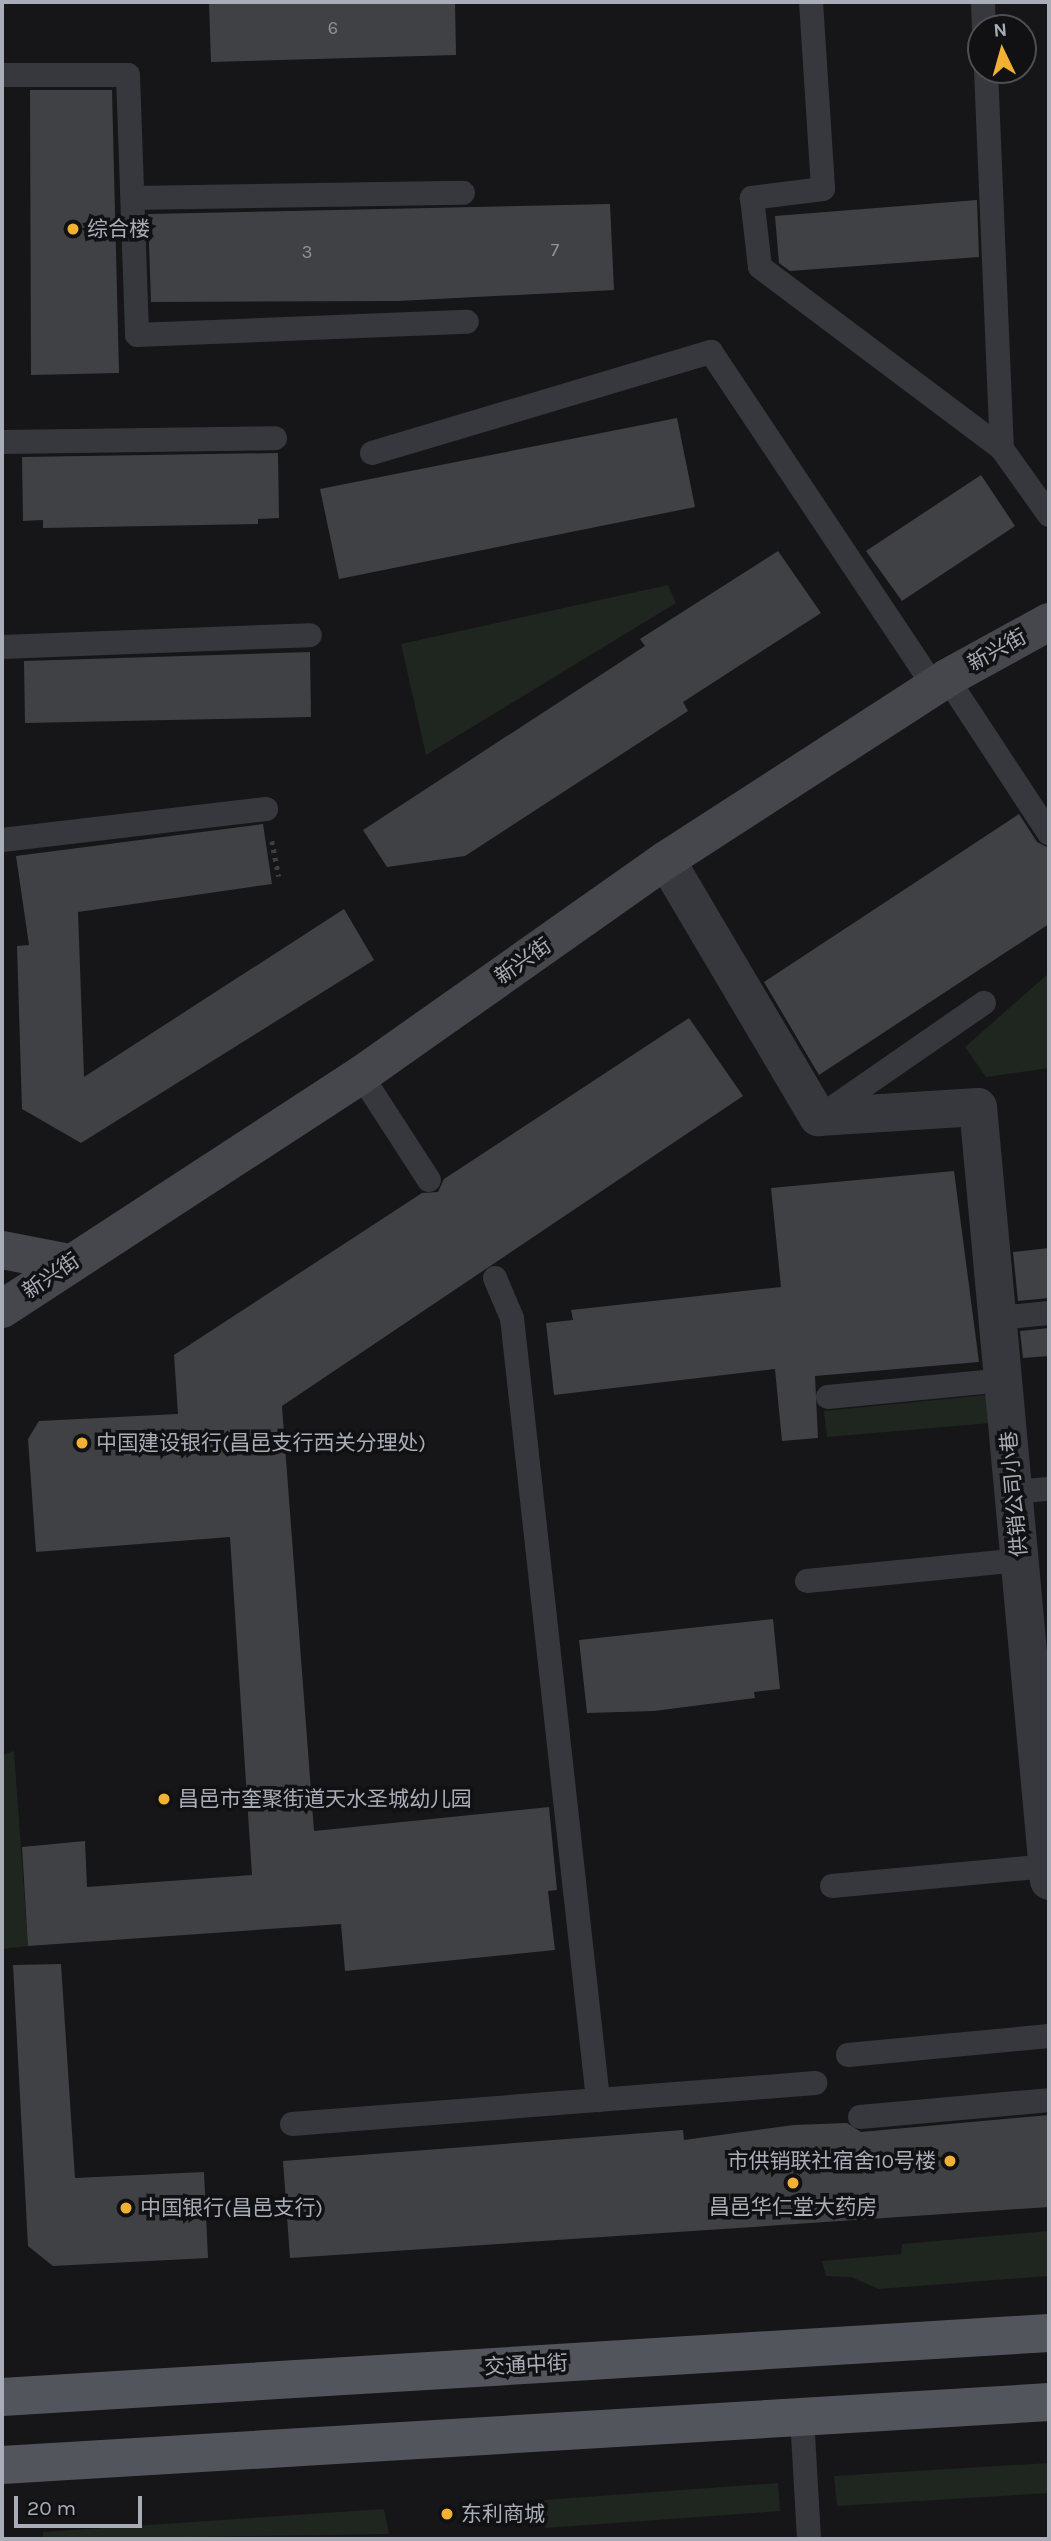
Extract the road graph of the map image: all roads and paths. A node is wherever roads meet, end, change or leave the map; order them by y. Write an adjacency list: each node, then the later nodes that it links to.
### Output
1 (811, 2): 9 (lane)
2 (2, 75): 5 (lane)
3 (987, 84): 9 (lane)
4 (463, 193): 5 (lane)
5 (133, 198): 6 (lane)
6 (467, 322)
7 (275, 439): 8 (lane)
8 (2, 442)
9 (1002, 449): 11 (lane)
10 (372, 453): 15 (lane)
11 (1049, 515)
12 (1049, 622): 15 (street, 新兴街)
13 (310, 635): 14 (lane)
14 (2, 647)
15 (941, 682): 17 (lane); 19 (street, 新兴街)
16 (266, 809): 18 (lane)
17 (1049, 833)
18 (2, 840)
19 (666, 860): 21 (street, 新兴街); 22 (street)
20 (984, 1003): 22 (lane)
21 (361, 1075): 23 (lane); 25 (street, 新兴街)
22 (818, 1117): 29 (street, 供销公司小巷)
23 (429, 1180)
24 (2, 1250): 25 (street)
25 (69, 1263): 27 (street, 新兴街)
26 (495, 1278): 41 (lane)
27 (2, 1309)
28 (1049, 1313): 29 (lane)
29 (998, 1318): 30 (street, 供销公司小巷)
30 (1003, 1380): 31 (lane); 32 (street, 供销公司小巷)
31 (828, 1397)
32 (1031, 1491): 33 (street, 供销公司小巷)
33 (1020, 1560): 34 (lane); 35 (street, 供销公司小巷)
34 (807, 1581)
35 (1042, 1711): 36 (street, 供销公司小巷)
36 (1049, 1874): 37 (lane)
37 (832, 1886)
38 (1049, 2036): 39 (lane)
39 (848, 2055)
40 (816, 2083): 41 (lane)
41 (598, 2100): 44 (lane)
42 (1049, 2100): 43 (lane)
43 (860, 2117)
44 (292, 2124)
45 (1049, 2333): 46 (main road, 交通中街)
46 (2, 2397)
47 (1049, 2402): 48 (main road)
48 (802, 2417): 49 (main road); 50 (lane)
49 (2, 2465)
50 (809, 2539)

